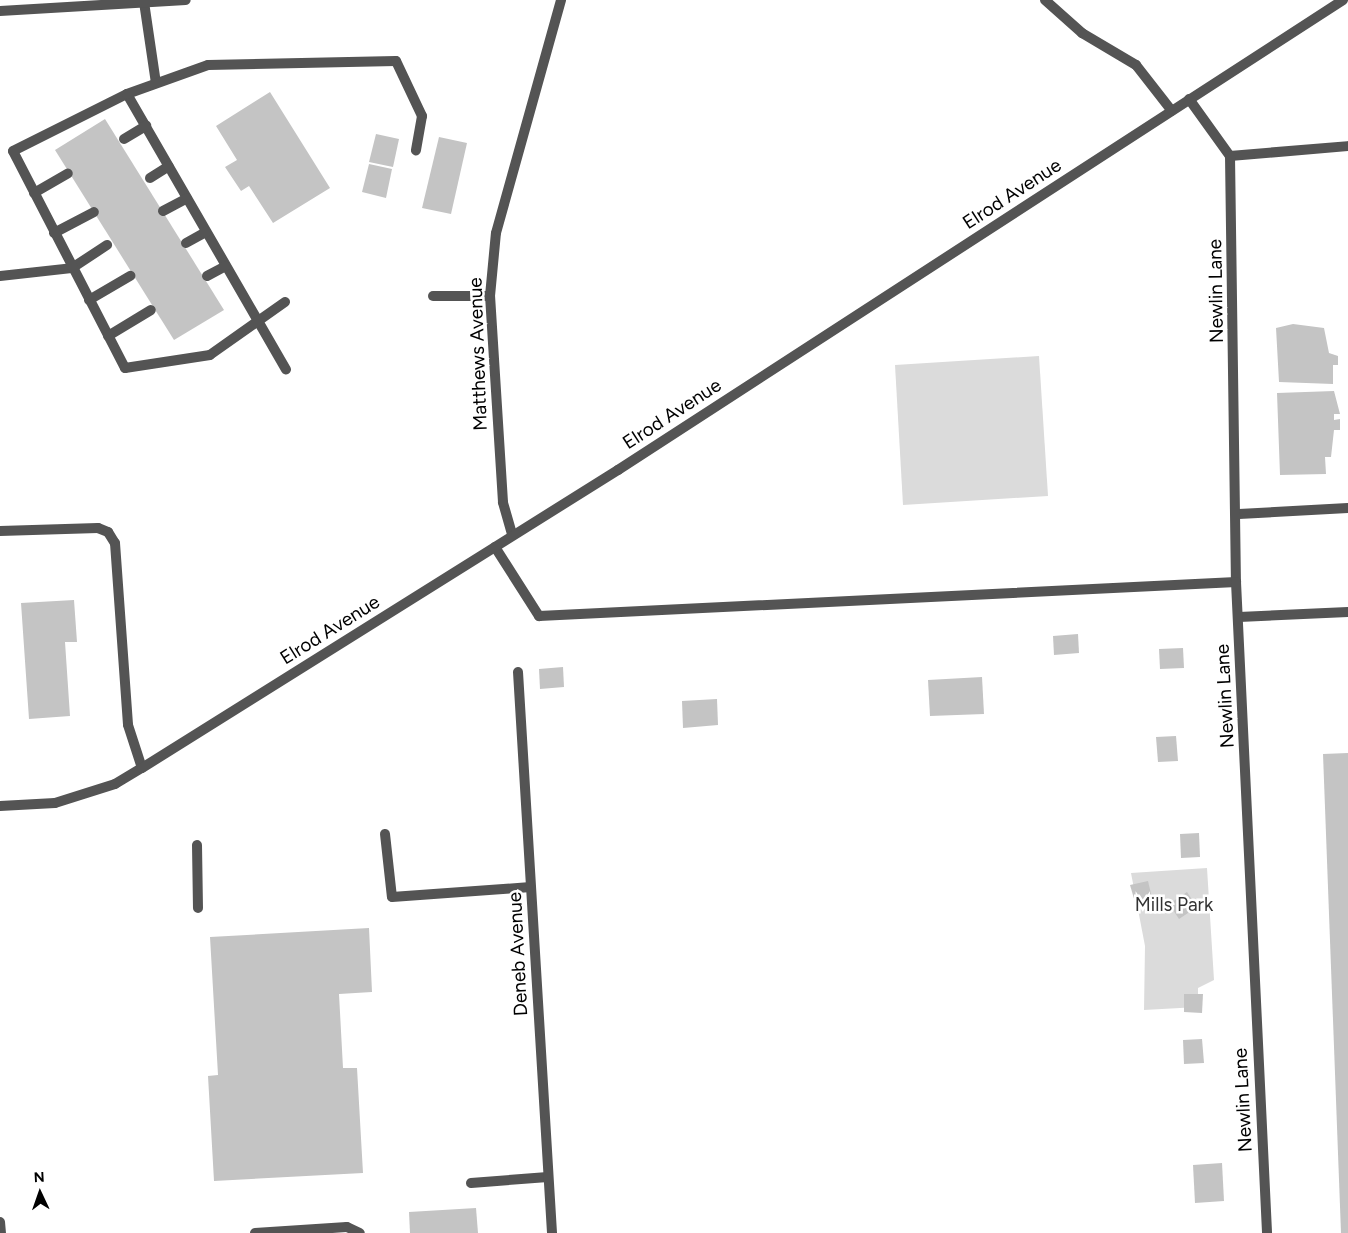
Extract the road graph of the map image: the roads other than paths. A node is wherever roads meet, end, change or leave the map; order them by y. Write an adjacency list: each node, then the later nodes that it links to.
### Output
1 (186, 0): 5 (street)
2 (561, 0): 33 (street, Matthews Avenue)
3 (1045, 0): 10 (street)
4 (1342, 0): 9 (street, Elrod Avenue)
5 (144, 2): 6 (street); 7 (street)
6 (0, 11)
7 (156, 83): 8 (street); 14 (street)
8 (128, 94): 11 (street); 19 (street)
9 (1189, 99): 10 (street, Elrod Avenue); 15 (street)
10 (1172, 111): 43 (street, Elrod Avenue)
11 (146, 126): 12 (street); 16 (street)
12 (124, 140)
13 (1348, 146): 15 (street)
14 (416, 150)
15 (1230, 156): 41 (street, Newlin Lane)
16 (169, 166): 18 (street); 20 (street)
17 (68, 173): 19 (street)
18 (150, 178)
19 (34, 193): 24 (street)
20 (187, 198): 21 (street); 23 (street)
21 (163, 211)
22 (94, 212): 24 (street)
23 (206, 232): 25 (street); 27 (street)
24 (54, 233): 28 (street)
25 (186, 242)
26 (107, 245): 28 (street)
27 (226, 266): 31 (street); 37 (street)
28 (72, 268): 29 (street); 34 (street)
29 (0, 276)
30 (130, 276): 34 (street)
31 (207, 276)
32 (433, 296): 33 (street)
33 (490, 296): 43 (street, Matthews Avenue)
34 (89, 300): 38 (street)
35 (284, 302): 37 (street)
36 (151, 310): 38 (street)
37 (258, 322): 38 (street); 39 (street)
38 (108, 336)
39 (286, 369)
40 (1348, 508): 41 (street)
41 (1239, 514): 45 (street, Newlin Lane)
42 (0, 531): 49 (street)
43 (512, 534): 44 (street, Elrod Avenue)
44 (495, 547): 45 (street); 49 (street, Elrod Avenue)
45 (1236, 582): 47 (street, Newlin Lane)
46 (1348, 612): 47 (street)
47 (1239, 617): 62 (street, Newlin Lane)
48 (518, 672): 53 (street, Deneb Avenue)
49 (142, 768): 50 (street, Elrod Avenue)
50 (0, 806)
51 (385, 834): 53 (street)
52 (197, 845): 54 (street)
53 (531, 888): 55 (street, Deneb Avenue)
54 (198, 908)
55 (548, 1177): 56 (street); 61 (street, Deneb Avenue)
56 (471, 1183)
57 (0, 1222): 58 (street)
58 (1, 1233)
59 (255, 1233): 60 (street)
60 (360, 1233)
61 (552, 1233)
62 (1267, 1233)

